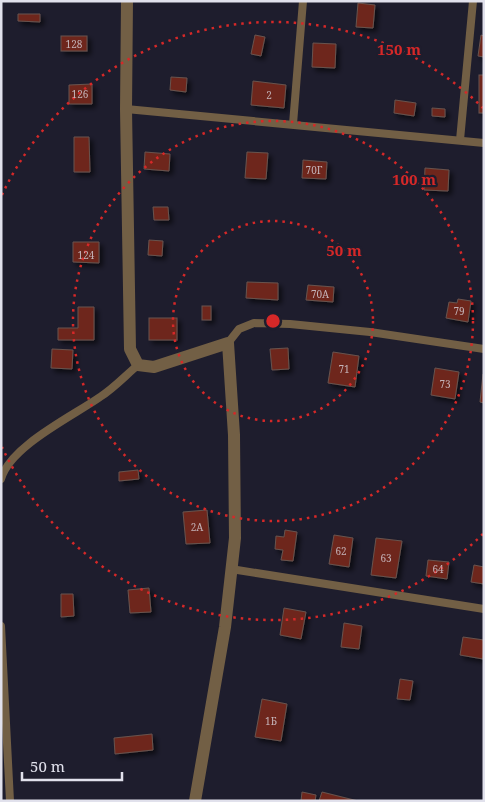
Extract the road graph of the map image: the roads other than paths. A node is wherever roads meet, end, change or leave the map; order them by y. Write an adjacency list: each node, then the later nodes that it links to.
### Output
1 (127, 1): 4 (street)
2 (303, 1): 5 (lane)
3 (473, 1): 6 (lane)
4 (126, 109): 5 (lane); 10 (street)
5 (293, 124): 6 (lane)
6 (460, 140): 7 (lane)
7 (484, 143)
8 (228, 343): 9 (lane); 10 (street); 12 (street)
9 (484, 349)
10 (138, 365): 11 (lane)
11 (1, 479)
12 (231, 569): 13 (lane); 16 (street)
13 (484, 609)
14 (1, 626): 15 (lane)
15 (10, 801)
16 (195, 801)

